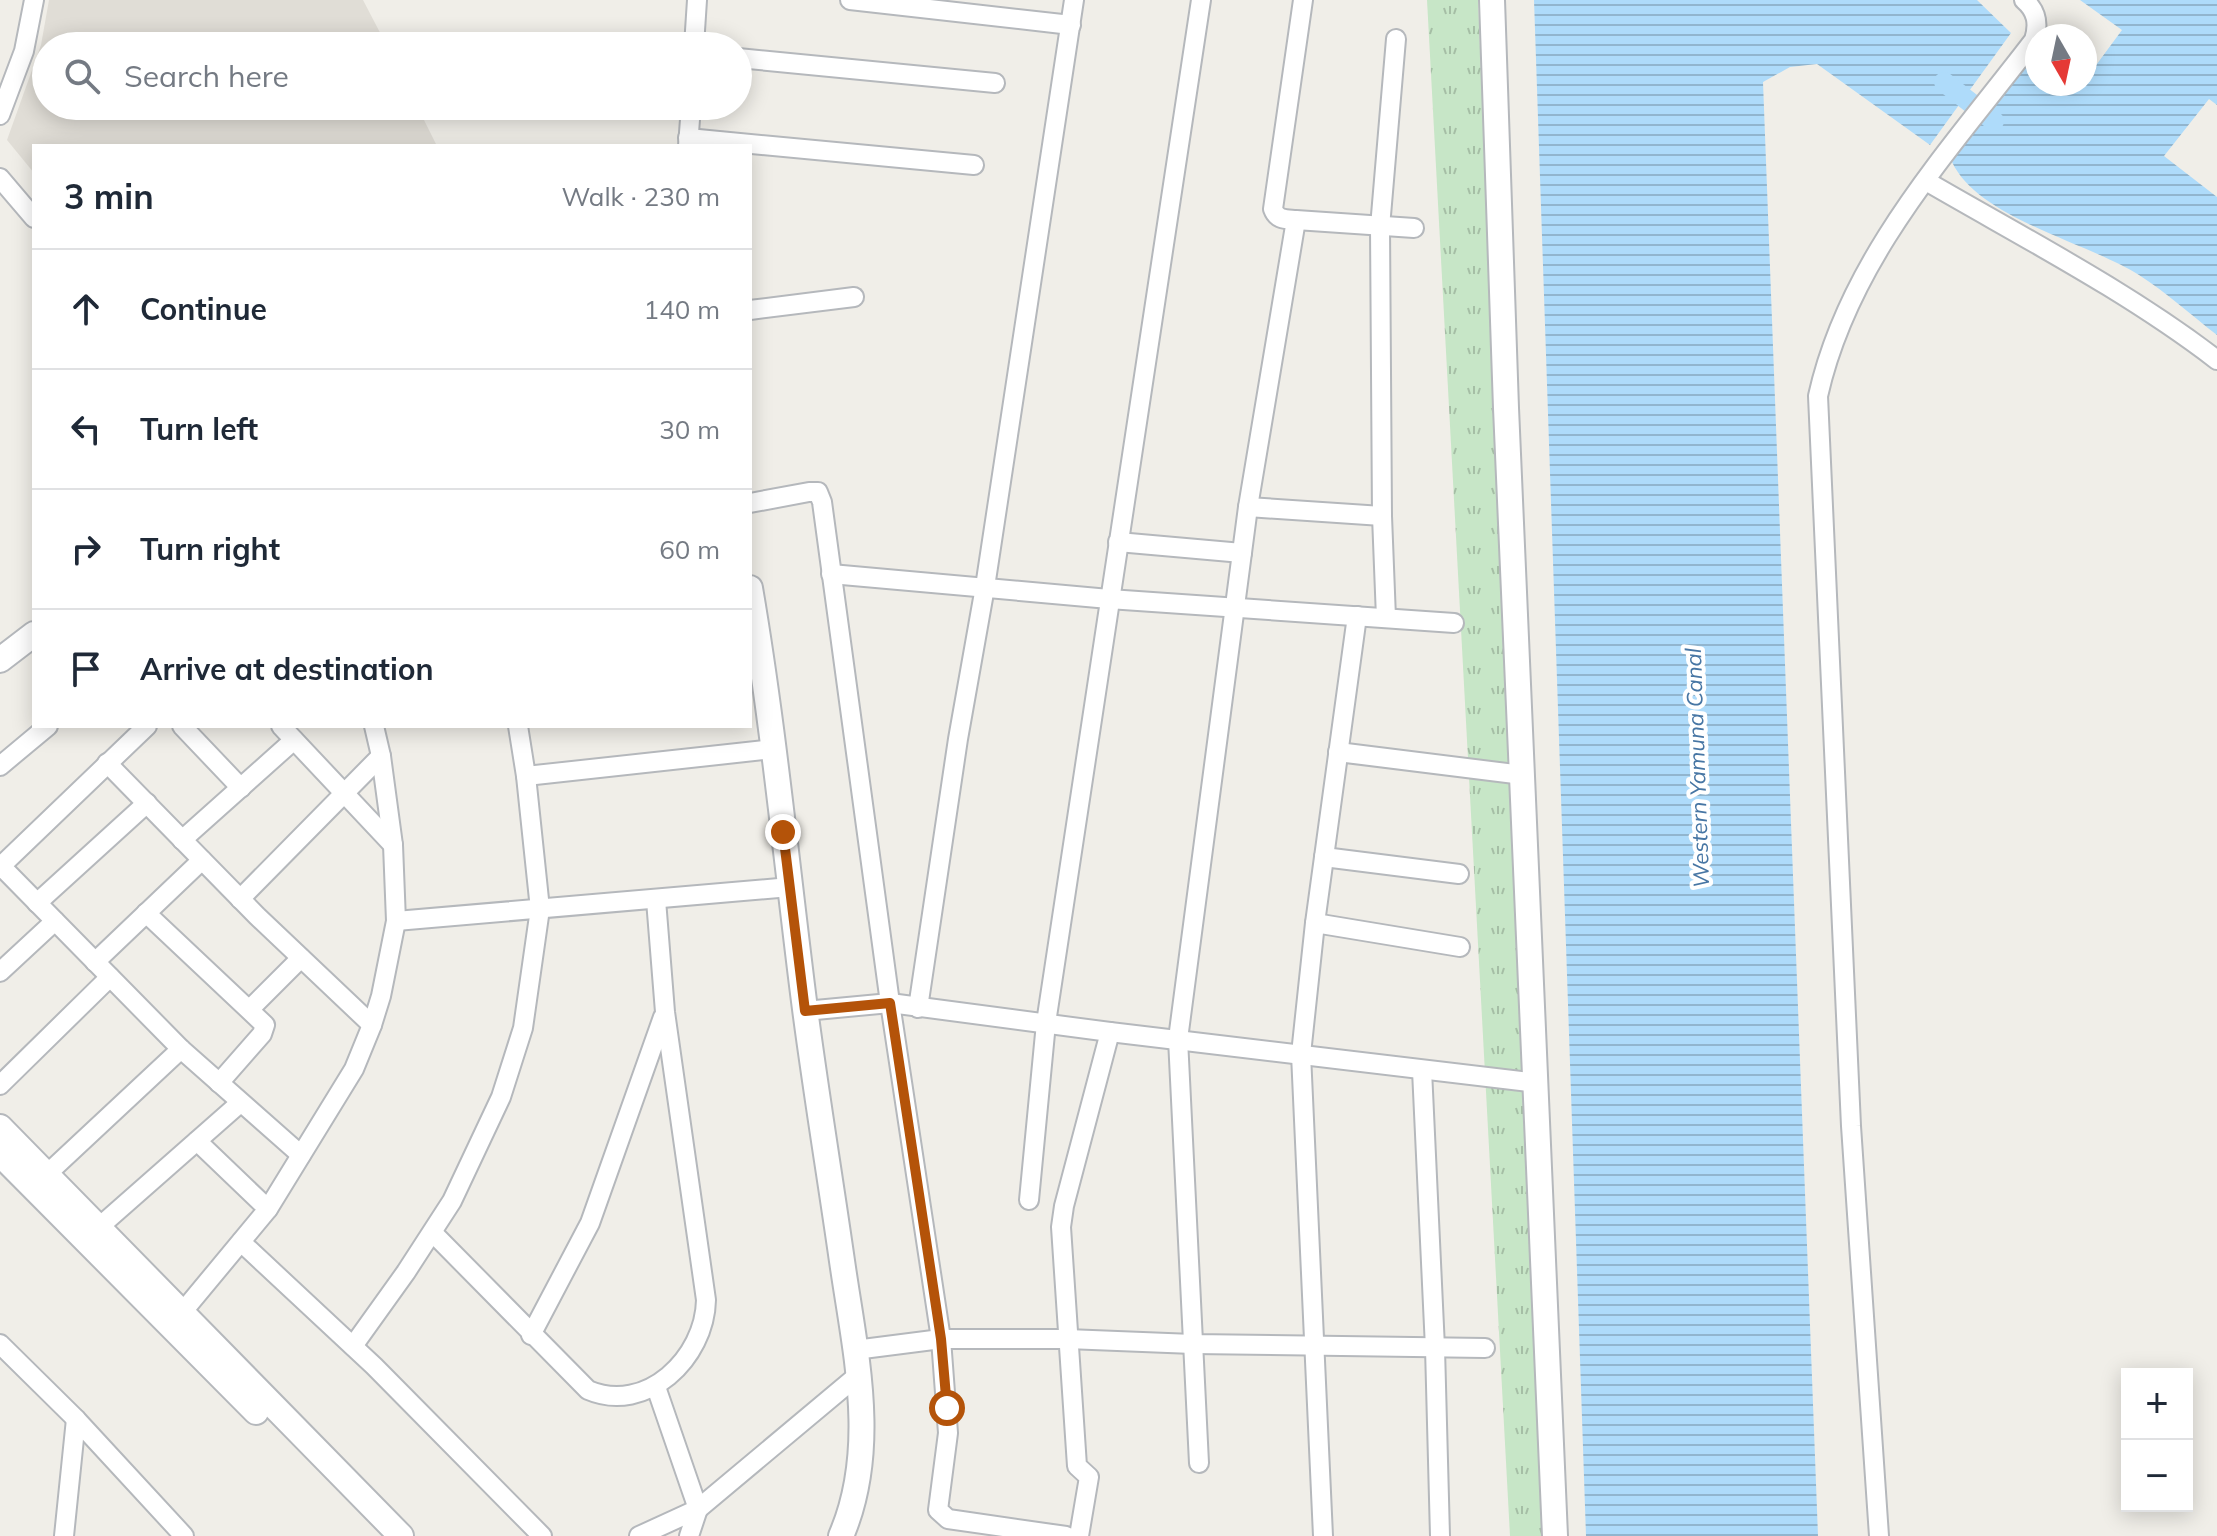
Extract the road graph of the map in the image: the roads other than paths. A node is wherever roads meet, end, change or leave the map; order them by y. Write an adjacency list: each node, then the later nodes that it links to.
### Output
1 (34, 0): 15 (street)
2 (697, 0): 11 (street)
3 (850, 0): 9 (street)
4 (1074, 0): 10 (street)
5 (1201, 0): 34 (street)
6 (1303, 0): 25 (street)
7 (1492, 0): 58 (street)
8 (2024, 0): 23 (street)
9 (944, 5): 10 (street)
10 (1071, 25): 37 (street)
11 (695, 32)
12 (1396, 39): 26 (street)
13 (752, 59): 14 (street)
14 (995, 83)
15 (4, 93): 16 (street)
16 (0, 115)
17 (690, 120): 18 (street)
18 (688, 142): 19 (street)
19 (713, 144)
20 (752, 147): 21 (street)
21 (974, 165)
22 (0, 178): 24 (street)
23 (1926, 181): 30 (street); 138 (street)
24 (32, 216)
25 (1296, 220): 26 (street); 32 (street)
26 (1380, 227): 27 (street); 33 (street)
27 (1414, 228)
28 (854, 297): 29 (street)
29 (752, 310)
30 (2217, 360)
31 (752, 503): 36 (street)
32 (1248, 507): 33 (street); 35 (street)
33 (1382, 516): 41 (street)
34 (1118, 542): 35 (street); 38 (street)
35 (1242, 553): 39 (street)
36 (831, 574): 37 (street); 83 (street)
37 (985, 587): 38 (street); 84 (street)
38 (1109, 599): 39 (street); 88 (street)
39 (1234, 607): 40 (street); 91 (street)
40 (1357, 616): 41 (street); 54 (street)
41 (1386, 618): 43 (street)
42 (753, 619): 53 (street)
43 (1454, 623)
44 (32, 635): 45 (street)
45 (2, 655)
46 (46, 728): 57 (street)
47 (145, 728): 56 (street)
48 (184, 728): 60 (street)
49 (283, 728): 52 (street)
50 (374, 728): 55 (street)
51 (518, 728): 59 (street)
52 (294, 740): 60 (street); 61 (street)
53 (773, 749): 59 (street); 69 (street)
54 (1338, 752): 58 (street); 65 (street)
55 (381, 756): 61 (street); 64 (street)
56 (107, 763): 62 (street); 67 (street)
57 (0, 766)
58 (1523, 775): 96 (street)
59 (526, 776): 73 (street)
60 (241, 788): 63 (street)
61 (344, 792): 64 (street); 70 (street)
62 (147, 803): 63 (street); 72 (street)
63 (182, 840): 66 (street)
64 (393, 845): 76 (street)
65 (1324, 857): 68 (street); 77 (street)
66 (202, 860): 70 (street); 74 (street)
67 (0, 866): 72 (street)
68 (1459, 874)
69 (790, 887): 71 (street); 86 (street)
70 (240, 899): 79 (street)
71 (656, 900): 73 (street); 87 (street)
72 (37, 903): 75 (street)
73 (540, 909): 76 (street); 107 (street)
74 (146, 913): 80 (street); 85 (street)
75 (55, 921): 80 (street); 81 (street)
76 (396, 921): 89 (street)
77 (1315, 923): 78 (street); 93 (street)
78 (1460, 947)
79 (301, 958): 85 (street); 89 (street)
80 (95, 962): 82 (street)
81 (0, 972)
82 (110, 977): 92 (street); 97 (street)
83 (890, 1003): 84 (street); 86 (street); 111 (street)
84 (918, 1008): 88 (street)
85 (250, 1009): 95 (street)
86 (805, 1011): 119 (street)
87 (665, 1012): 110 (street); 121 (street)
88 (1046, 1023): 90 (street); 104 (street)
89 (372, 1025): 102 (street)
90 (1110, 1032): 91 (street); 112 (street)
91 (1178, 1039): 93 (street); 114 (street)
92 (181, 1049): 95 (street); 103 (street)
93 (1301, 1054): 94 (street); 115 (street)
94 (1422, 1070): 96 (street); 117 (street)
95 (219, 1083): 98 (street)
96 (1537, 1083): 137 (street)
97 (0, 1085)
98 (240, 1103): 100 (street); 102 (street)
99 (0, 1127): 103 (street)
100 (197, 1141): 105 (street); 106 (street)
101 (0, 1154): 109 (street)
102 (301, 1155): 105 (street)
103 (46, 1175): 106 (street)
104 (1029, 1200)
105 (268, 1209): 108 (street)
106 (98, 1228): 109 (street)
107 (433, 1233): 110 (street); 116 (street)
108 (241, 1242): 109 (street); 116 (street)
109 (176, 1319): 127 (street); 128 (street)
110 (531, 1335): 121 (street)
111 (941, 1339): 112 (street); 119 (street); 133 (street)
112 (1067, 1339): 114 (street); 134 (street)
113 (0, 1344): 122 (street)
114 (1193, 1344): 115 (street); 123 (street)
115 (1316, 1345): 117 (street); 135 (street)
116 (353, 1346): 129 (street)
117 (1435, 1348): 118 (street); 136 (street)
118 (1485, 1348)
119 (855, 1350): 120 (street)
120 (857, 1376): 124 (street); 132 (street)
121 (656, 1387): 124 (street)
122 (76, 1419): 125 (street); 126 (street)
123 (1199, 1463)
124 (698, 1509): 130 (street); 131 (street)
125 (64, 1536)
126 (184, 1536)
127 (378, 1536)
128 (401, 1536)
129 (542, 1536)
130 (639, 1536)
131 (689, 1536)
132 (841, 1536)
133 (1066, 1536)
134 (1079, 1536)
135 (1323, 1536)
136 (1440, 1536)
137 (1555, 1536)
138 (1879, 1536)

